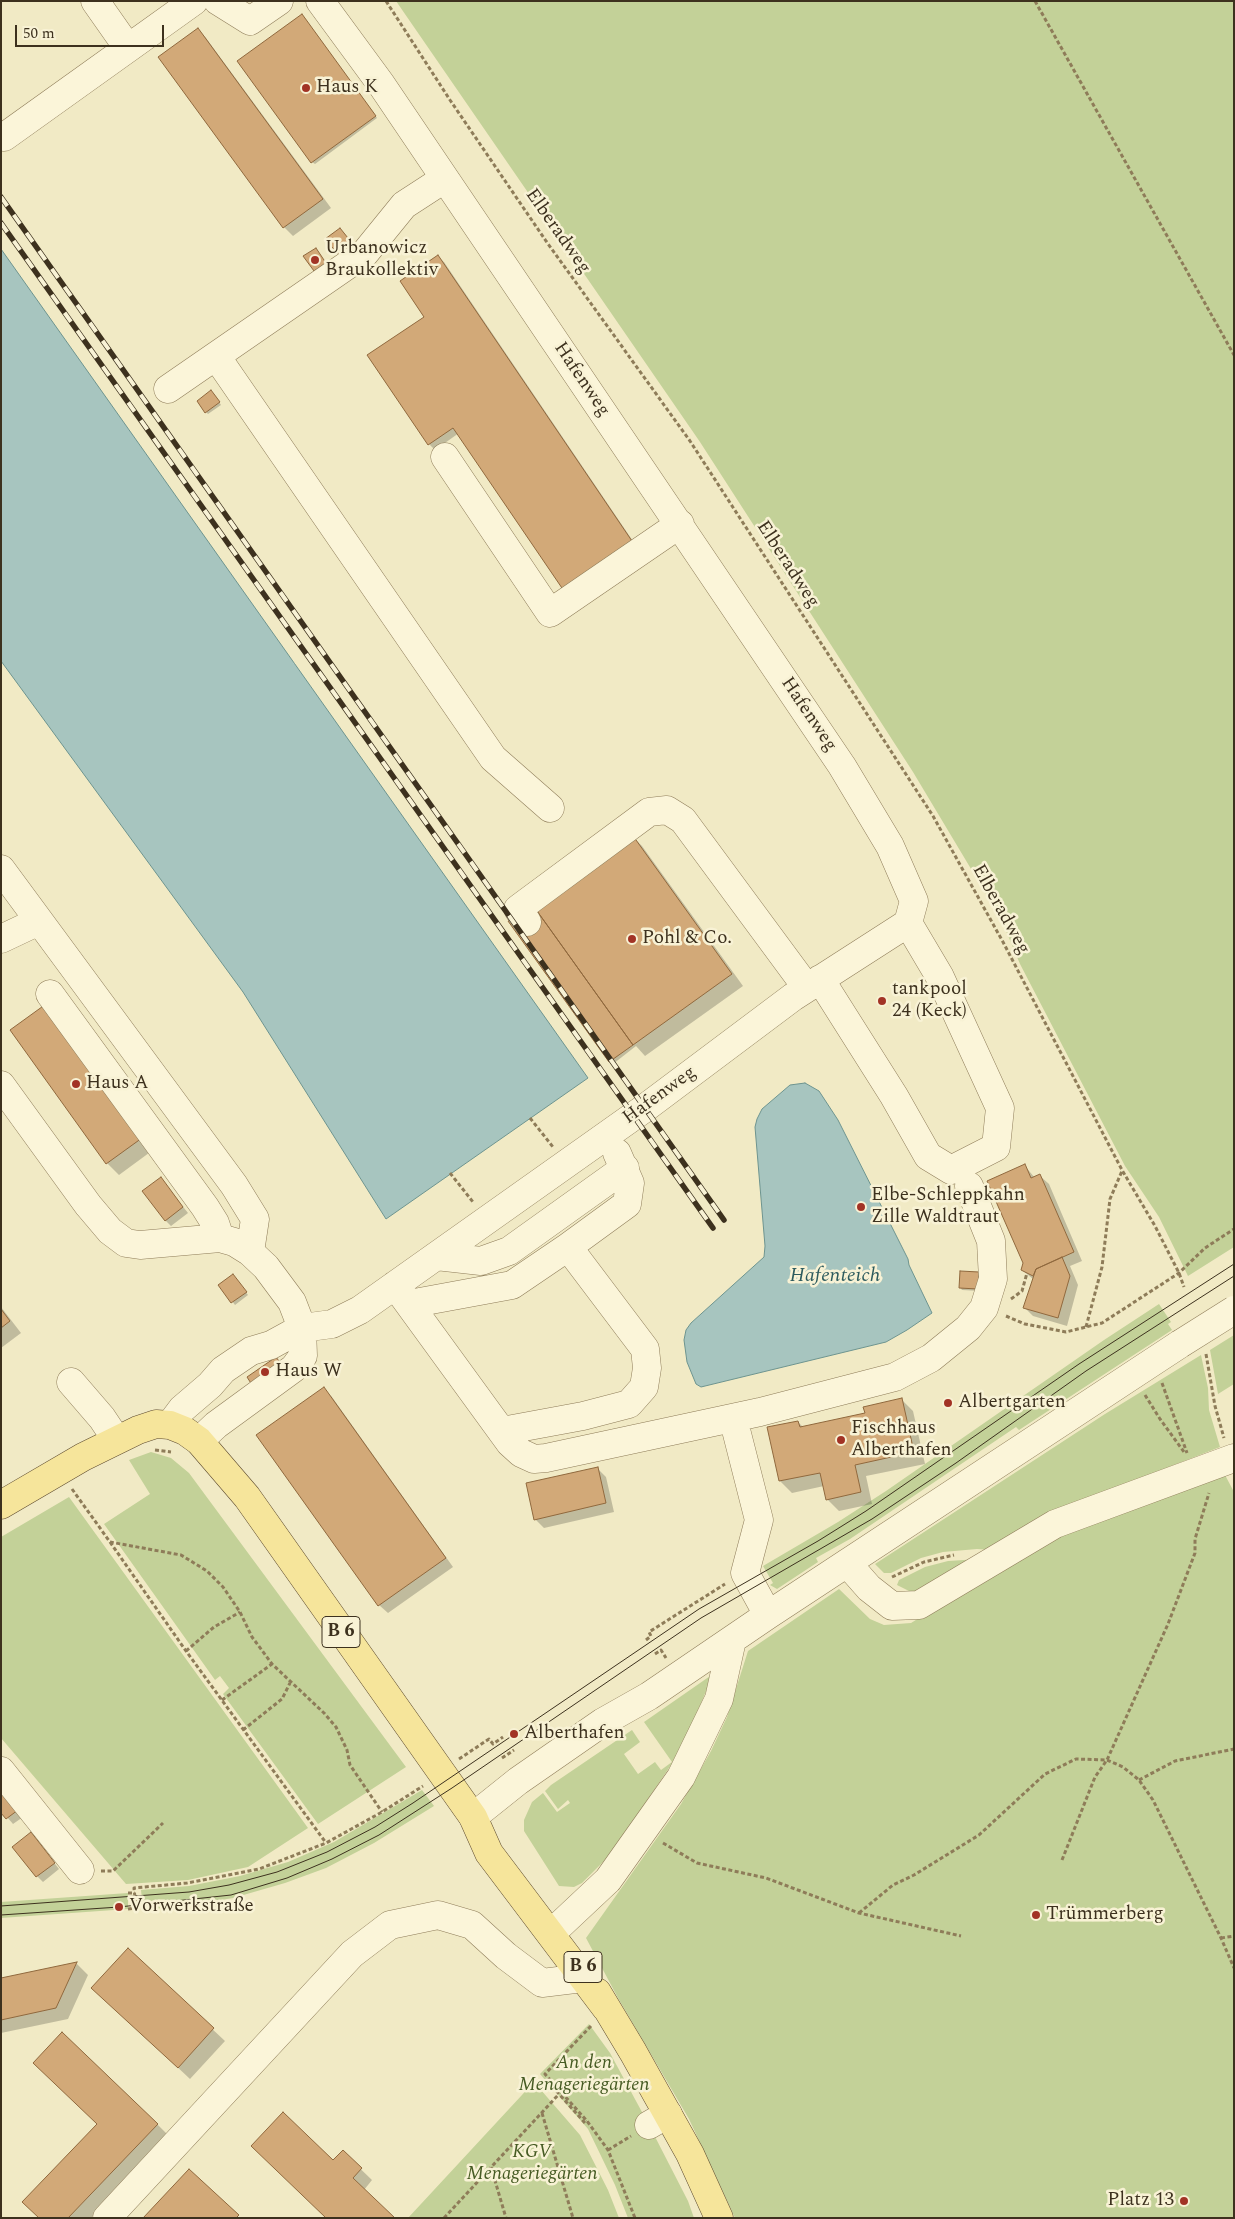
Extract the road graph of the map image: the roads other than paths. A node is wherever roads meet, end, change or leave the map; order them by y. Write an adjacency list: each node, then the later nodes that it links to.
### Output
1 (96, 1): 6 (street)
2 (194, 1): 6 (street)
3 (218, 1): 4 (street)
4 (279, 1)
5 (320, 1): 8 (street, Hafenweg)
6 (128, 48): 7 (street)
7 (4, 137)
8 (444, 179): 9 (street); 12 (street, Hafenweg)
9 (216, 356): 10 (street); 13 (street)
10 (168, 390)
11 (445, 457): 12 (street)
12 (680, 524): 17 (street, Hafenweg)
13 (550, 808)
14 (1, 869): 15 (street)
15 (39, 921): 18 (street); 27 (street)
16 (527, 922): 19 (street)
17 (908, 923): 19 (street, Hafenweg); 19 (street)
18 (1, 939)
19 (814, 983): 22 (street, Hafenweg)
20 (50, 994): 25 (street)
21 (1, 1085): 25 (street)
22 (606, 1136): 23 (street); 28 (street, Hafenweg)
23 (624, 1168): 26 (street); 28 (street)
24 (969, 1186): 33 (street)
25 (220, 1238): 27 (street)
26 (568, 1247): 29 (street); 35 (street)
27 (250, 1252): 31 (street)
28 (436, 1256): 29 (street, Hafenweg)
29 (402, 1294): 31 (street, Hafenweg); 35 (street)
30 (1234, 1310): 40 (street, bridge)
31 (302, 1328): 34 (street); 37 (street)
32 (71, 1382): 36 (street)
33 (733, 1418): 35 (street); 41 (street)
34 (170, 1425): 36 (main road); 37 (main road, B 6)
35 (502, 1431)
36 (116, 1439): 39 (main road)
37 (199, 1441): 44 (main road, B 6)
38 (1227, 1460): 40 (street)
39 (1, 1505)
40 (846, 1563): 41 (street)
41 (768, 1615): 42 (street)
42 (732, 1640): 44 (street); 46 (street)
43 (1, 1771): 45 (street)
44 (473, 1817): 46 (main road, B 6); 47 (main road, B 6)
45 (80, 1870)
46 (560, 1926): 48 (main road, B 6)
47 (583, 1978): 48 (main road, B 6); 49 (street)
48 (606, 2008): 50 (main road, B 6)
49 (107, 2218)
50 (719, 2218)

